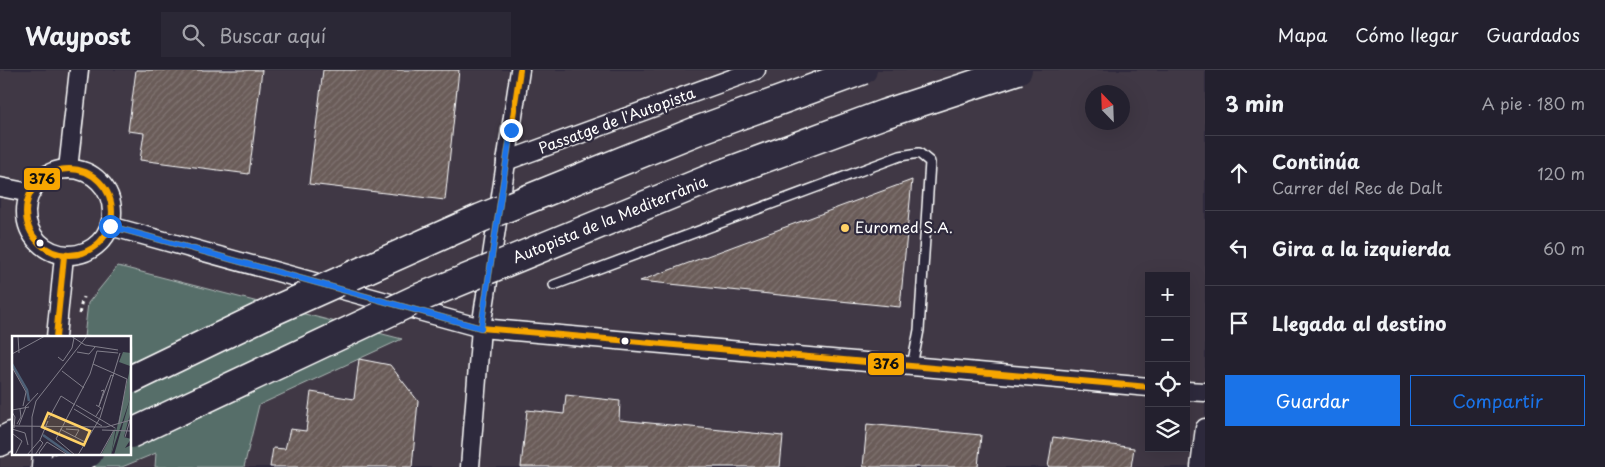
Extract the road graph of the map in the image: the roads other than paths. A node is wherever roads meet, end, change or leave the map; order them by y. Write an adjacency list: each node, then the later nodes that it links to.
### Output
1 (79, 70): 7 (street)
2 (520, 70): 6 (street)
3 (756, 70): 6 (street, Passatge de l'Autopista)
4 (863, 70): 16 (highway, bridge)
5 (1018, 70): 21 (highway, Autopista de la Mediterrània, bridge)
6 (506, 161): 13 (street)
7 (68, 169): 9 (street); 10 (street)
8 (0, 187): 9 (street)
9 (30, 194): 11 (street)
10 (110, 226): 11 (street); 13 (street)
11 (64, 256): 14 (street)
12 (554, 285): 15 (lane)
13 (481, 328): 15 (street); 28 (street)
14 (56, 336)
15 (912, 366): 17 (street)
16 (131, 380)
17 (1145, 387)
18 (1190, 391): 19 (street)
19 (1205, 392)
20 (1205, 428): 29 (street)
21 (131, 434)
22 (12, 436): 23 (highway)
23 (0, 442)
24 (42, 454): 26 (street)
25 (87, 454): 27 (highway, bridge)
26 (41, 467)
27 (60, 467)
28 (470, 467)
29 (1200, 467)

